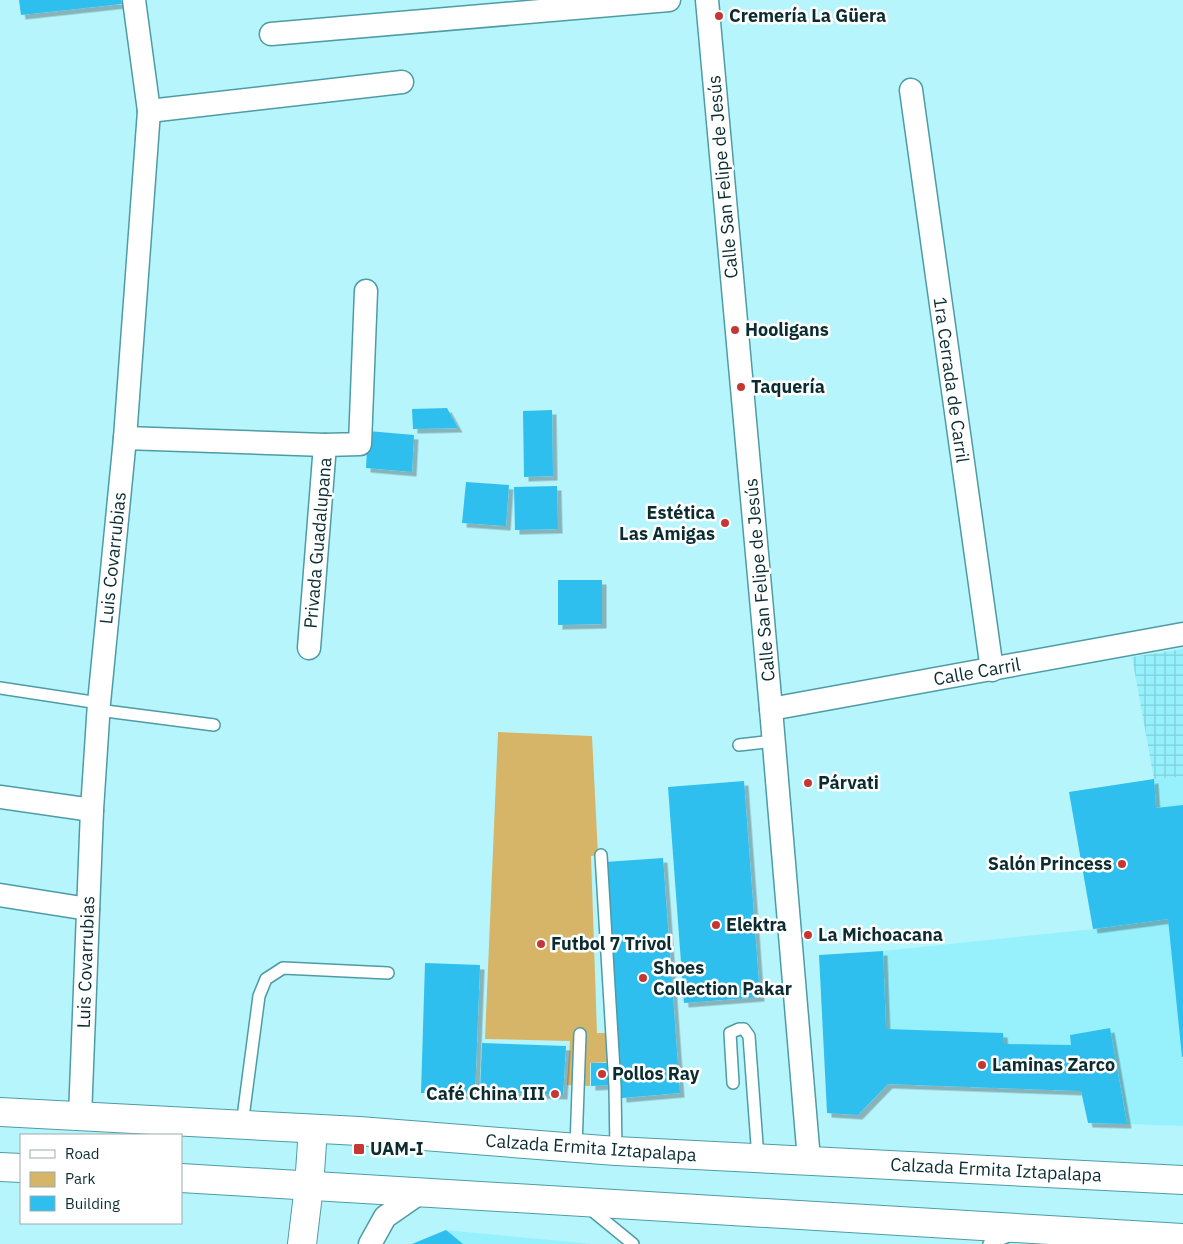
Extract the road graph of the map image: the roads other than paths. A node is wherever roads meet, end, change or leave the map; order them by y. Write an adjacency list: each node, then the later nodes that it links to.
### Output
1 (134, 0): 7 (street, Luis Covarrubias)
2 (669, 0): 4 (street)
3 (707, 0): 16 (street, Calle San Felipe de Jesús)
4 (271, 34)
5 (402, 82): 7 (street)
6 (911, 90): 13 (street, 1ra Cerrada de Carril)
7 (149, 112): 9 (street, Luis Covarrubias)
8 (366, 292): 10 (street, Privada Guadalupana)
9 (125, 438): 10 (street); 15 (street, Luis Covarrubias)
10 (326, 445): 12 (street, Privada Guadalupana)
11 (1183, 634): 13 (street, Calle Carril)
12 (309, 648)
13 (992, 670): 16 (street, Calle Carril)
14 (0, 688): 15 (lane)
15 (98, 707): 17 (lane); 21 (street, Luis Covarrubias)
16 (771, 709): 18 (street, Calle San Felipe de Jesús)
17 (214, 724)
18 (774, 742): 19 (lane); 35 (street, Calle San Felipe de Jesús)
19 (739, 745)
20 (0, 797): 21 (street)
21 (92, 810): 24 (street, Luis Covarrubias)
22 (601, 855): 33 (lane)
23 (0, 895): 24 (street)
24 (88, 909): 29 (street, Luis Covarrubias)
25 (388, 973): 30 (lane)
26 (580, 1034): 32 (lane)
27 (732, 1083): 34 (lane)
28 (0, 1112): 29 (main road, Calzada Ermita Iztapalapa)
29 (80, 1116): 30 (main road, Calzada Ermita Iztapalapa)
30 (242, 1125): 31 (main road, Calzada Ermita Iztapalapa)
31 (313, 1129): 32 (main road, Calzada Ermita Iztapalapa); 40 (main road)
32 (576, 1147): 33 (main road, Calzada Ermita Iztapalapa)
33 (616, 1151): 34 (main road, Calzada Ermita Iztapalapa)
34 (758, 1158): 35 (main road, Calzada Ermita Iztapalapa)
35 (809, 1160): 39 (main road, Calzada Ermita Iztapalapa)
36 (0, 1167): 37 (main road)
37 (20, 1168)
38 (182, 1178): 40 (main road)
39 (1183, 1180)
40 (309, 1186): 41 (main road); 46 (main road)
41 (421, 1192): 42 (main road); 47 (street)
42 (582, 1202): 43 (main road); 48 (lane)
43 (1027, 1228): 45 (main road); 49 (lane)
44 (1183, 1238): 45 (main road)
45 (1129, 1239)
46 (302, 1244)
47 (370, 1244)
48 (633, 1244)
49 (989, 1244)

